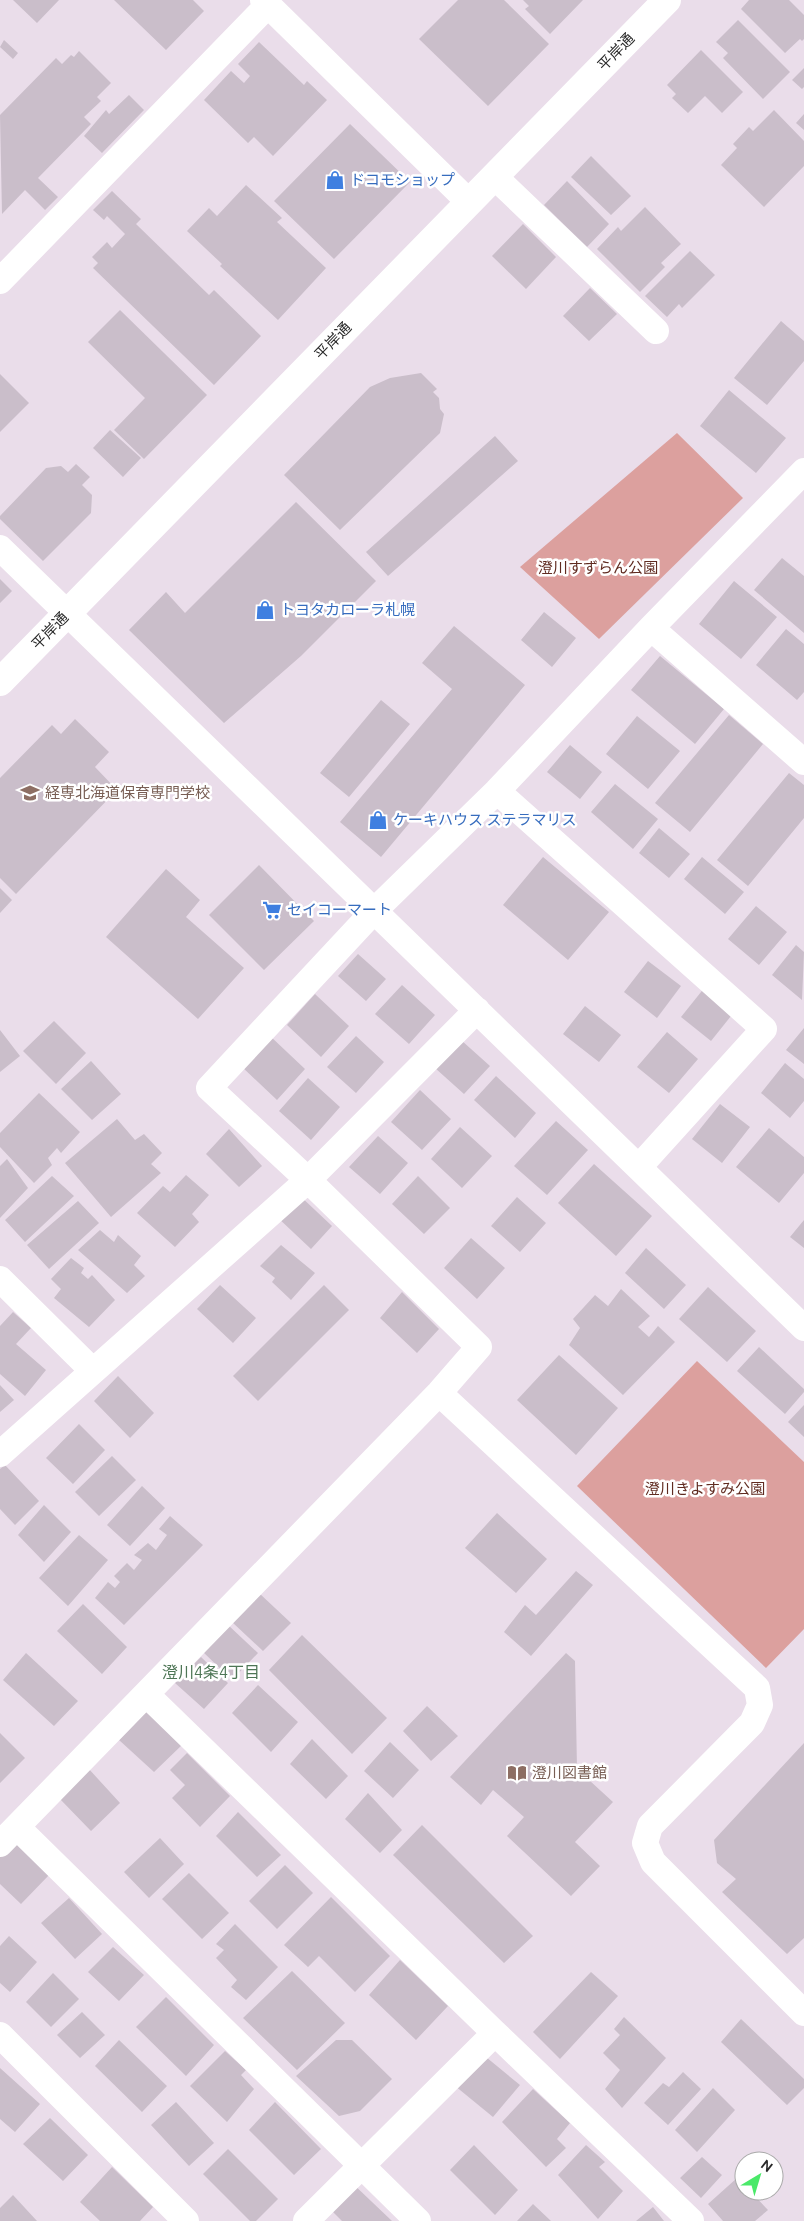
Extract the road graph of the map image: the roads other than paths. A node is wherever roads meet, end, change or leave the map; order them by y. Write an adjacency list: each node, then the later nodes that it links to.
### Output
1 (666, 0): 3 (street, 平岸通)
2 (265, 3): 4 (street); 5 (street)
3 (495, 176): 4 (street, 平岸通); 6 (street)
4 (469, 202): 9 (street, 平岸通)
5 (0, 281)
6 (656, 331)
7 (804, 471): 10 (street)
8 (0, 548): 9 (street)
9 (67, 613): 11 (street, 平岸通); 14 (street)
10 (651, 628): 12 (street); 13 (street)
11 (0, 682)
12 (804, 762)
13 (497, 790): 14 (street); 16 (street)
14 (374, 911): 15 (street); 17 (street)
15 (477, 1010): 16 (street); 17 (street)
16 (639, 1167): 19 (street)
17 (308, 1180): 20 (street); 21 (street)
18 (0, 1279): 20 (street)
19 (804, 1328)
20 (92, 1370): 22 (street)
21 (439, 1393): 23 (street); 25 (street)
22 (0, 1454)
23 (146, 1694): 24 (street); 26 (street)
24 (9, 1836): 28 (street)
25 (804, 2013)
26 (495, 2033): 28 (street); 32 (street)
27 (0, 2035): 29 (street)
28 (362, 2165): 30 (street); 31 (street)
29 (186, 2221)
30 (306, 2221)
31 (418, 2221)
32 (691, 2221)

